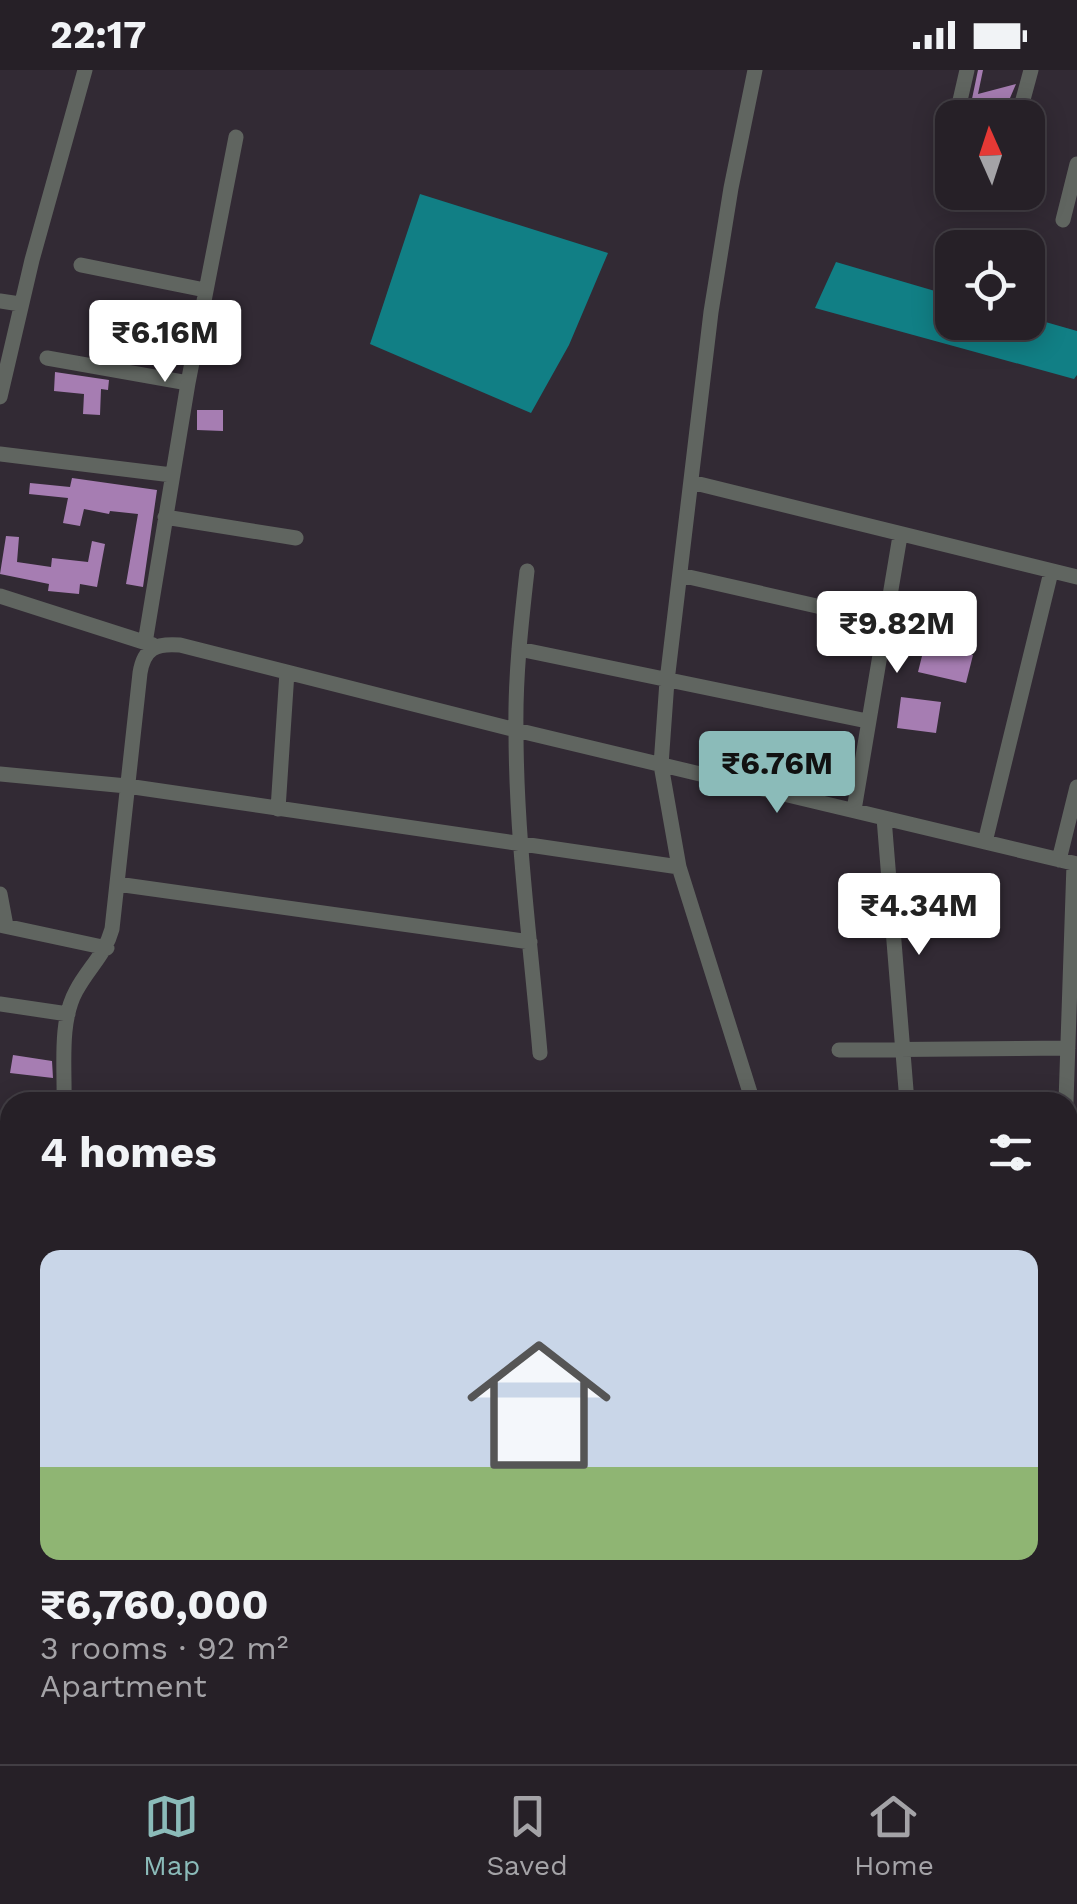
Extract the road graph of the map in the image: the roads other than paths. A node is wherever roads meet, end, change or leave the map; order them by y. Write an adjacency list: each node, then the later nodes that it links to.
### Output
1 (85, 70): 13 (street)
2 (756, 70): 19 (street)
3 (967, 70): 5 (street)
4 (1031, 70): 6 (street)
5 (960, 100)
6 (1023, 100)
7 (236, 138): 11 (street)
8 (1077, 164): 9 (street)
9 (1063, 220)
10 (81, 265): 11 (street)
11 (205, 290): 15 (street)
12 (0, 300): 13 (street)
13 (20, 304): 16 (street)
14 (47, 358): 15 (street)
15 (188, 384): 18 (street)
16 (0, 398)
17 (0, 454): 18 (street)
18 (172, 475): 20 (street)
19 (692, 482): 21 (street); 25 (street)
20 (165, 518): 22 (street); 29 (street)
21 (900, 536): 24 (street); 28 (street)
22 (296, 538)
23 (527, 571): 30 (street)
24 (1051, 572): 26 (street); 42 (street)
25 (680, 576): 28 (street); 32 (street)
26 (1077, 577)
27 (0, 596): 29 (street)
28 (883, 621): 33 (street)
29 (149, 644): 31 (street); 37 (street)
30 (518, 649): 32 (street); 34 (street)
31 (287, 672): 34 (street); 39 (street)
32 (667, 681): 33 (street); 35 (street)
33 (867, 721): 40 (street)
34 (516, 730): 35 (street); 43 (street)
35 (660, 765): 40 (street); 45 (street)
36 (0, 774): 37 (street)
37 (127, 786): 39 (street); 46 (street)
38 (1077, 787): 44 (street)
39 (278, 809): 43 (street)
40 (854, 810): 41 (street)
41 (884, 818): 42 (street); 54 (street)
42 (985, 842): 44 (street)
43 (520, 844): 45 (street); 49 (street)
44 (1070, 863): 53 (street)
45 (679, 867): 58 (street)
46 (117, 884): 49 (street); 50 (street)
47 (0, 894): 48 (street)
48 (3, 925): 50 (street)
49 (530, 942): 56 (street)
50 (107, 948): 52 (street)
51 (0, 1004): 52 (street)
52 (68, 1014): 57 (street)
53 (1068, 1048): 54 (street); 60 (street)
54 (904, 1049): 55 (street); 59 (street)
55 (839, 1050)
56 (540, 1053)
57 (64, 1092)
58 (750, 1092)
59 (907, 1092)
60 (1066, 1092)

